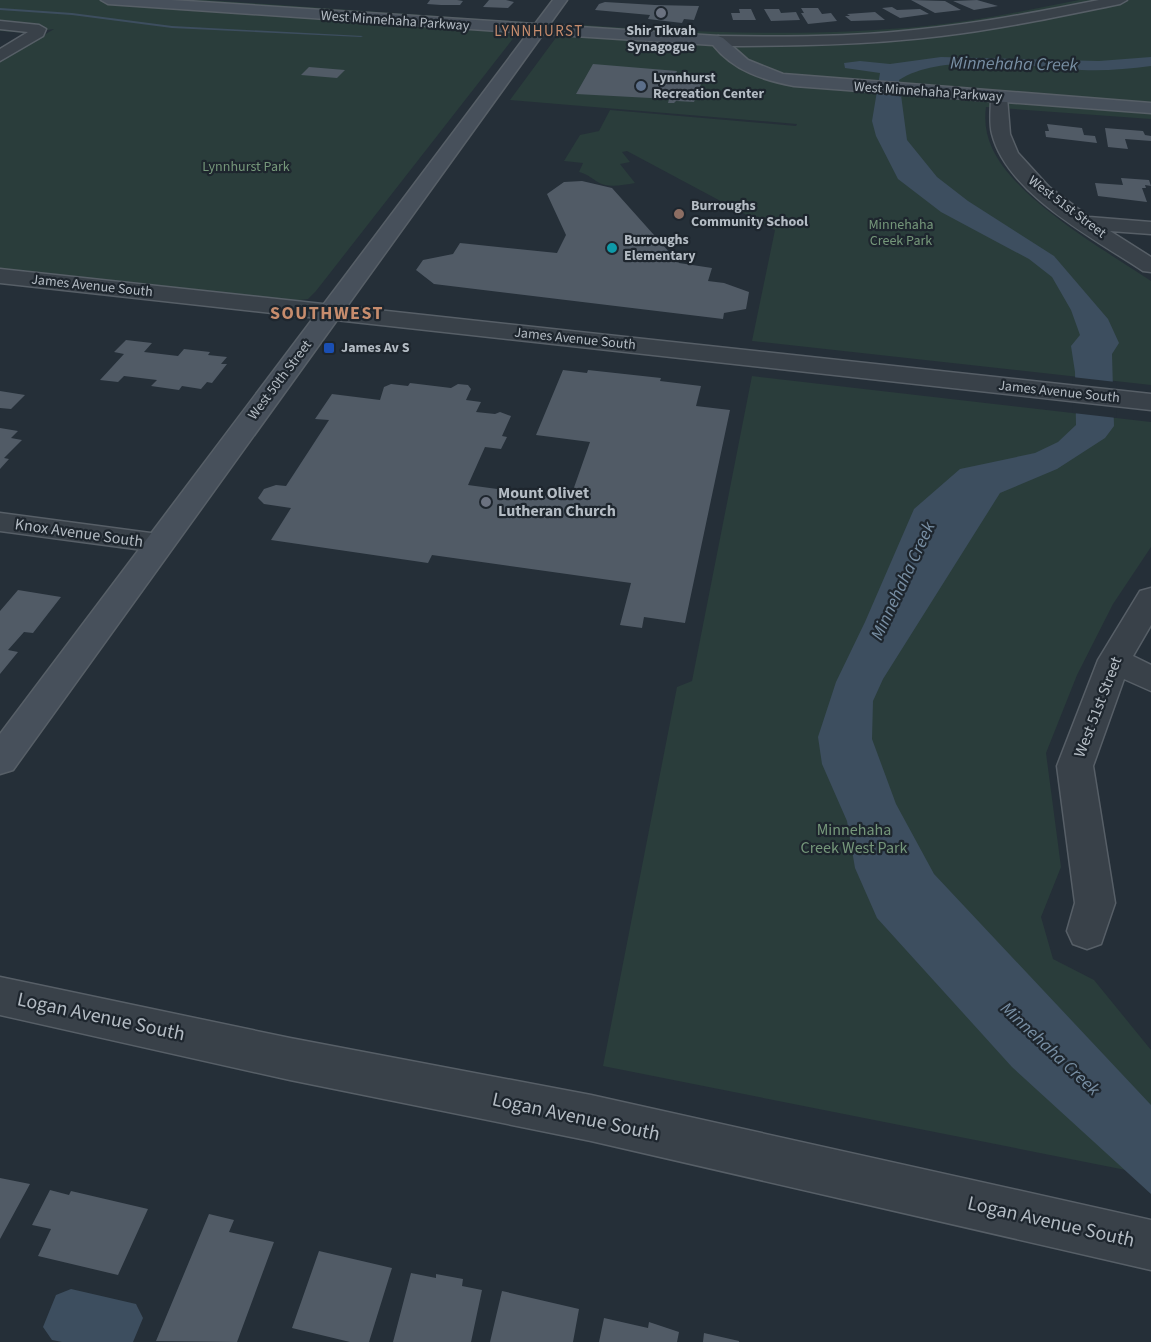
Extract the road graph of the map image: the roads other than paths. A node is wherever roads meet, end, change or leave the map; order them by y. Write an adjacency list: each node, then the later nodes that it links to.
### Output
1 (108, 0): 5 (street, West Minnehaha Parkway)
2 (560, 0): 5 (street, West 50th Street)
3 (1119, 0): 6 (street, West Minnehaha Parkway)
4 (0, 25): 7 (street)
5 (538, 31): 6 (street, West Minnehaha Parkway); 14 (street, West 50th Street)
6 (718, 41): 8 (street, West Minnehaha Parkway)
7 (0, 56)
8 (999, 97): 9 (street, West Minnehaha Parkway); 10 (street, West 51st Street)
9 (1151, 108)
10 (1084, 223): 11 (street); 12 (street, West 51st Street)
11 (1151, 228)
12 (1151, 266)
13 (0, 276): 14 (street, James Avenue South)
14 (330, 312): 15 (street, James Avenue South); 17 (street, West 50th Street)
15 (1151, 402)
16 (0, 522): 17 (street, Knox Avenue South)
17 (158, 543): 21 (street, West 50th Street)
18 (1151, 598): 19 (street, West 51st Street)
19 (1114, 660): 20 (street); 22 (street, West 51st Street)
20 (1151, 679)
21 (0, 760)
22 (1087, 931)
23 (0, 996): 24 (street, Logan Avenue South)
24 (1147, 1244)

